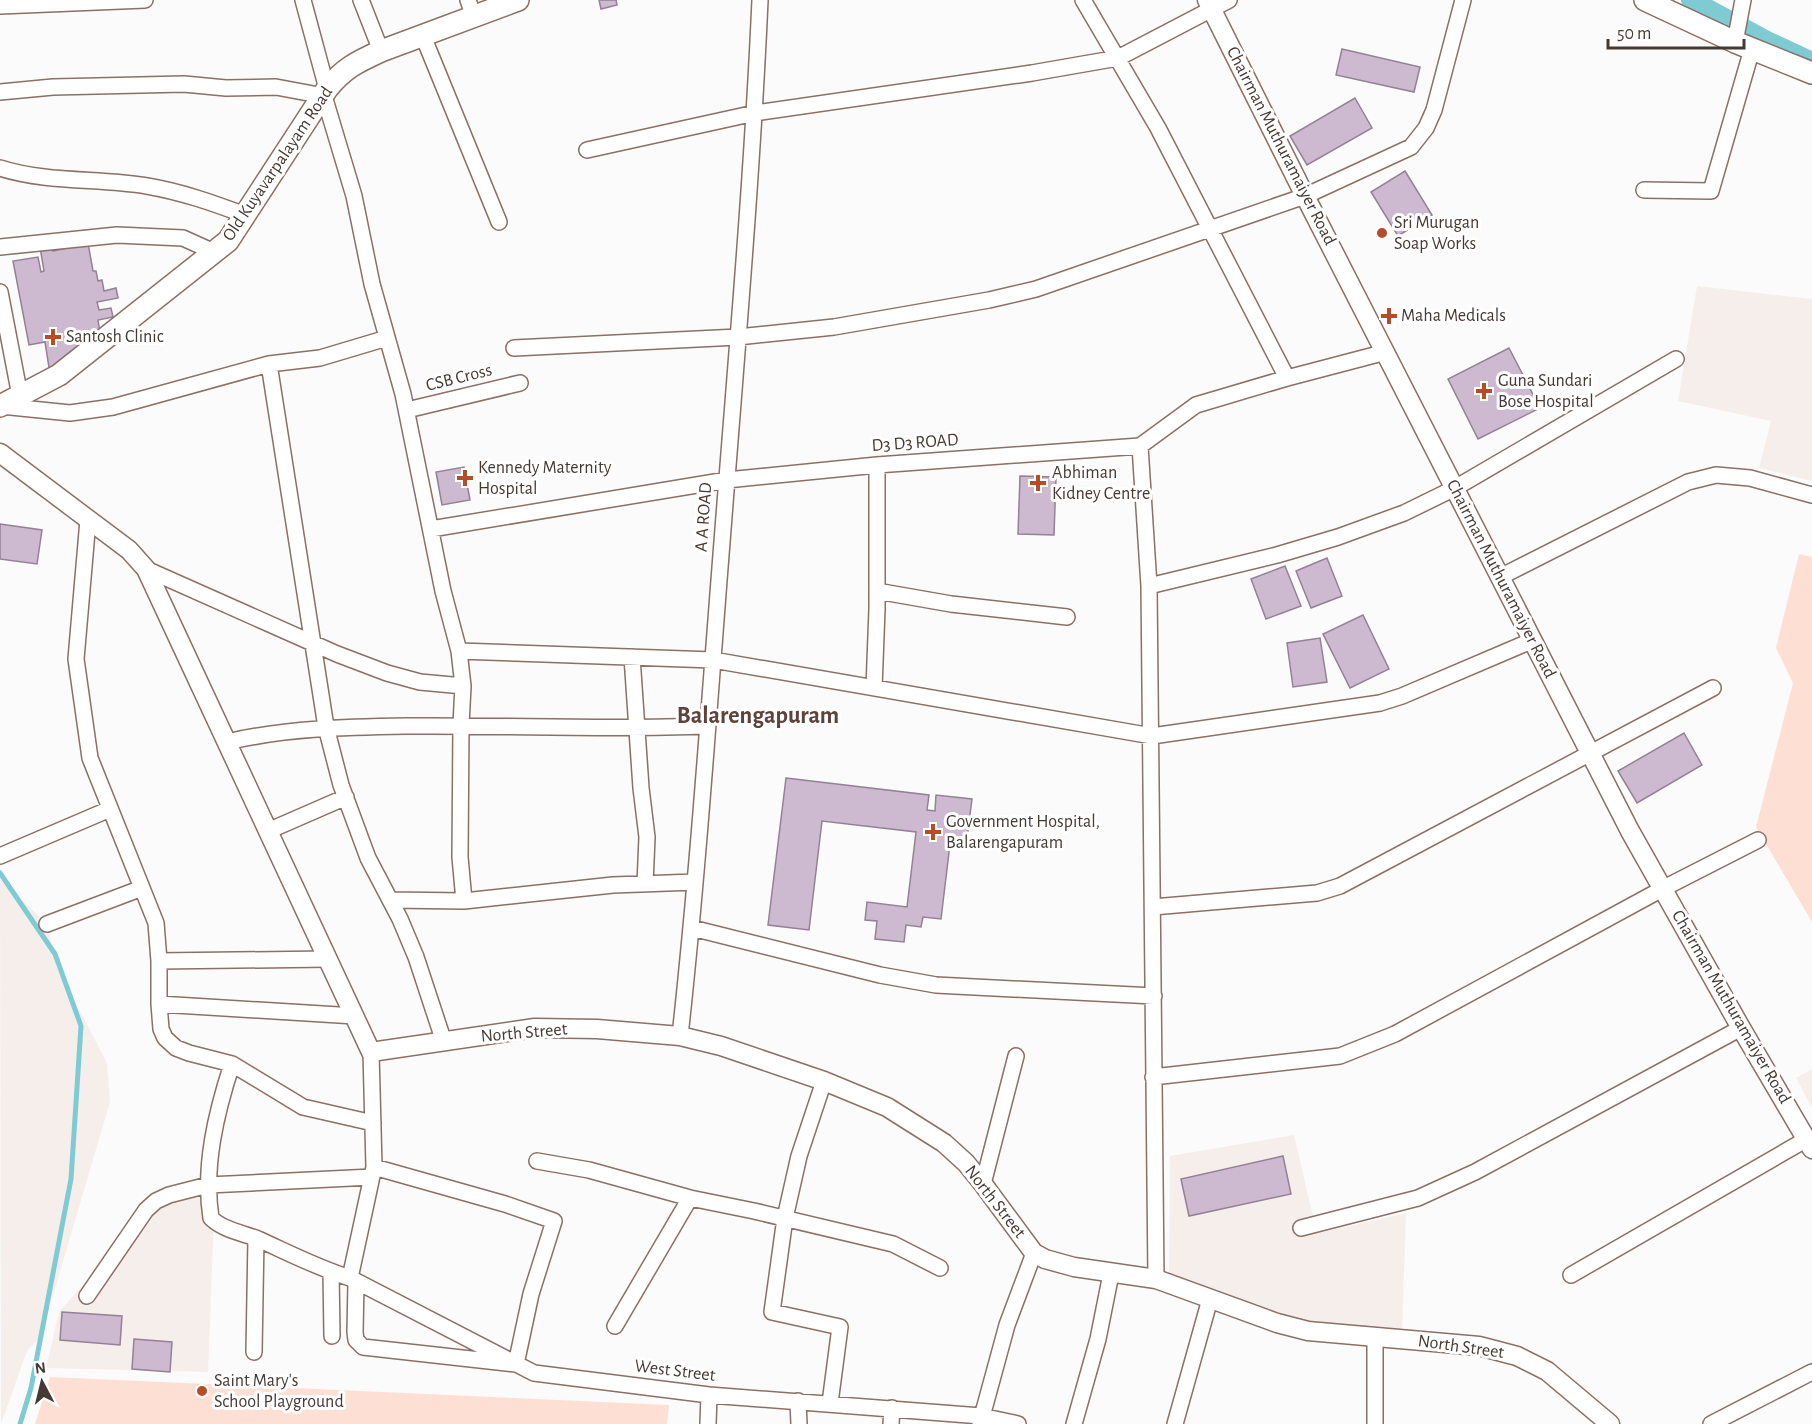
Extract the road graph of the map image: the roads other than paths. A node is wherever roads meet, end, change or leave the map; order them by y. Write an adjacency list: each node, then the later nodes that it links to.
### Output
1 (145, 0): 11 (street)
2 (303, 0): 20 (street)
3 (361, 0): 16 (street)
4 (518, 0): 13 (main road, Old Kuyavarpalayam Road)
5 (760, 0): 21 (street, A A ROAD)
6 (1083, 0): 17 (street)
7 (1229, 0): 10 (street)
8 (1463, 0): 25 (street)
9 (1645, 0): 15 (main road)
10 (1210, 4): 17 (street); 25 (street, Chairman Muthuramaiyer Road)
11 (0, 6)
12 (1742, 7): 15 (street)
13 (471, 9): 14 (main road, Old Kuyavarpalayam Road)
14 (423, 36): 16 (main road, Old Kuyavarpalayam Road); 27 (street)
15 (1741, 41): 18 (main road); 24 (street)
16 (381, 51): 20 (main road, Old Kuyavarpalayam Road)
17 (1118, 58): 21 (street); 28 (street)
18 (1812, 73)
19 (0, 92): 20 (street)
20 (326, 92): 26 (main road, Old Kuyavarpalayam Road); 33 (street)
21 (755, 113): 22 (street); 32 (street, A A ROAD)
22 (587, 150)
23 (0, 168): 26 (street)
24 (1644, 190)
25 (1305, 196): 28 (street); 35 (street, Chairman Muthuramaiyer Road)
26 (245, 215): 30 (main road, Old Kuyavarpalayam Road)
27 (499, 222)
28 (1211, 228): 32 (street); 38 (street)
29 (0, 247): 30 (street)
30 (214, 252): 40 (main road, Old Kuyavarpalayam Road)
31 (0, 292): 40 (street)
32 (738, 337): 34 (street); 46 (street, A A ROAD)
33 (387, 338): 37 (street); 42 (street)
34 (514, 348)
35 (1386, 352): 38 (street); 47 (street, Chairman Muthuramaiyer Road)
36 (1676, 359): 47 (street)
37 (269, 364): 41 (street); 57 (street)
38 (1287, 378): 43 (street)
39 (520, 382): 42 (street, CSB Cross)
40 (20, 396): 41 (main road, Old Kuyavarpalayam Road)
41 (0, 406)
42 (407, 410): 50 (street)
43 (1140, 446): 45 (street, D3 D3 ROAD); 53 (street)
44 (0, 453): 49 (street)
45 (876, 465): 46 (street, D3 D3 ROAD); 54 (street)
46 (727, 480): 50 (street, D3 D3 ROAD); 60 (street, A A ROAD)
47 (1455, 489): 52 (street, Chairman Muthuramaiyer Road); 53 (street)
48 (1812, 495): 52 (street)
49 (88, 520): 51 (street); 72 (street)
50 (431, 529): 58 (street)
51 (146, 569): 57 (street); 69 (street)
52 (1500, 578): 56 (street, Chairman Muthuramaiyer Road)
53 (1149, 586): 68 (street)
54 (877, 591): 55 (street); 62 (street)
55 (1067, 617)
56 (1531, 641): 68 (street); 70 (street, Chairman Muthuramaiyer Road)
57 (311, 642): 61 (street); 66 (street)
58 (459, 651): 59 (street); 61 (street)
59 (632, 657): 60 (street); 67 (street)
60 (713, 660): 62 (street); 65 (street, A A ROAD)
61 (463, 686): 64 (street)
62 (874, 688): 68 (street)
63 (1713, 688): 70 (street)
64 (461, 725): 66 (street); 67 (street); 81 (street)
65 (708, 726): 67 (street); 76 (street, A A ROAD)
66 (326, 727): 69 (street); 71 (street)
67 (637, 729): 77 (street)
68 (1152, 736): 82 (street)
69 (227, 742): 73 (street)
70 (1592, 753): 79 (street, Chairman Muthuramaiyer Road); 82 (street)
71 (346, 797): 73 (street); 80 (street)
72 (111, 809): 75 (street); 78 (street)
73 (268, 831): 85 (street)
74 (1758, 840): 79 (street)
75 (0, 856)
76 (695, 882): 77 (street); 84 (street, A A ROAD)
77 (645, 884): 81 (street)
78 (142, 888): 83 (street); 86 (street)
79 (1664, 888): 90 (street, Chairman Muthuramaiyer Road); 96 (street)
80 (391, 900): 81 (street); 92 (street)
81 (464, 901)
82 (1153, 907): 87 (street)
83 (47, 924)
84 (692, 928): 87 (street); 91 (street, A A ROAD)
85 (328, 959): 86 (street); 89 (street)
86 (159, 961): 88 (street)
87 (1154, 996): 96 (street)
88 (159, 1005): 89 (street); 95 (street)
89 (355, 1016): 93 (street)
90 (1741, 1028): 99 (street, Chairman Muthuramaiyer Road); 106 (street)
91 (680, 1036): 92 (street, North Street); 97 (street, North Street)
92 (444, 1042): 93 (street, North Street)
93 (371, 1052): 98 (street)
94 (1016, 1056): 102 (street)
95 (232, 1064): 98 (street); 103 (street)
96 (1153, 1077): 114 (street)
97 (824, 1081): 102 (street, North Street); 105 (street)
98 (373, 1123): 101 (street)
99 (1809, 1144): 112 (street)
100 (537, 1161): 104 (street)
101 (374, 1172): 103 (street); 113 (street); 121 (street)
102 (983, 1184): 108 (street, North Street)
103 (208, 1185): 107 (street, West Street); 115 (street)
104 (690, 1198): 105 (street); 117 (street)
105 (785, 1218): 109 (street); 125 (street)
106 (1301, 1228)
107 (256, 1238): 110 (street, West Street); 120 (street)
108 (1034, 1253): 111 (street, North Street); 127 (street)
109 (940, 1268)
110 (331, 1272): 113 (street, West Street); 118 (street)
111 (1111, 1274): 114 (street, North Street); 132 (street)
112 (1571, 1275)
113 (353, 1280): 121 (street, West Street); 121 (street)
114 (1156, 1280): 116 (street, North Street)
115 (87, 1296)
116 (1210, 1299): 119 (street, North Street); 133 (street)
117 (615, 1326)
118 (332, 1336)
119 (1375, 1337): 134 (street); 135 (street, North Street)
120 (254, 1352)
121 (516, 1364): 123 (street, West Street)
122 (1812, 1372): 136 (street)
123 (709, 1395): 124 (street, West Street); 128 (street)
124 (798, 1401): 125 (street, West Street); 129 (street)
125 (830, 1403): 126 (street, West Street)
126 (892, 1408): 127 (street, West Street); 130 (street)
127 (981, 1420): 131 (street, West Street)
128 (708, 1424)
129 (799, 1424)
130 (891, 1424)
131 (1018, 1424)
132 (1074, 1424)
133 (1174, 1424)
134 (1375, 1424)
135 (1610, 1424)
136 (1711, 1424)

